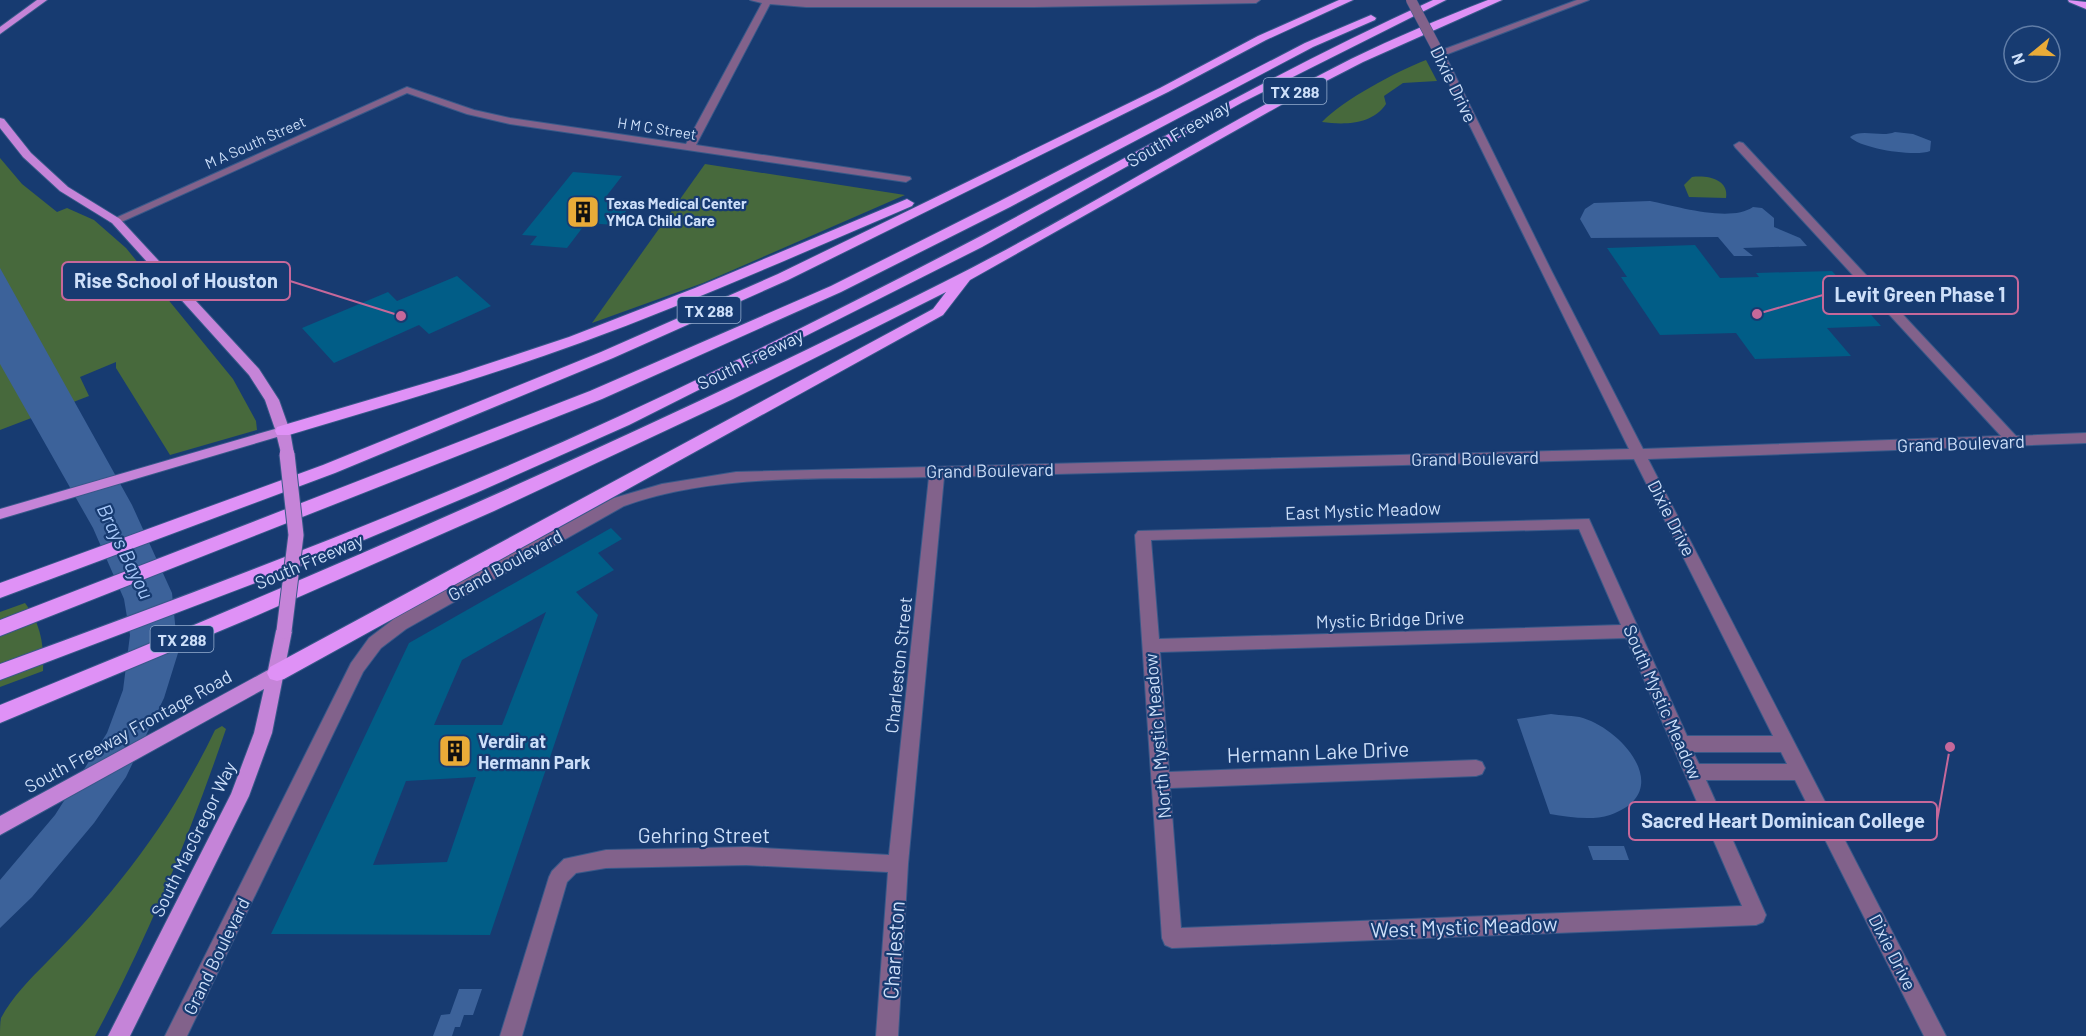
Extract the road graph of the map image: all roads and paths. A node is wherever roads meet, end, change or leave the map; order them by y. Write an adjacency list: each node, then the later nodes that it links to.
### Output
1 (43, 0): 15 (main road)
2 (754, 0): 10 (street)
3 (1256, 0): 11 (street)
4 (1348, 0): 19 (highway, TX 288)
5 (1412, 0): 16 (street, Dixie Drive, bridge); 34 (highway)
6 (1441, 0): 37 (highway)
7 (1497, 0): 24 (highway, South Freeway / TX 288)
8 (1585, 0): 16 (street)
9 (2075, 0): 14 (highway)
10 (768, 1): 12 (street); 21 (street)
11 (1160, 1): 13 (street)
12 (911, 2): 13 (street)
13 (1035, 2)
14 (2086, 6)
15 (0, 31)
16 (1438, 51): 28 (street, Dixie Drive)
17 (407, 90): 21 (street, H M C Street); 23 (street, M A South Street)
18 (0, 121): 23 (main road, South MacGregor Way)
19 (1080, 130): 25 (highway); 33 (highway, TX 288)
20 (1739, 145): 27 (street)
21 (690, 148): 22 (street, H M C Street)
22 (906, 179)
23 (115, 221): 25 (main road, South MacGregor Way)
24 (968, 276): 38 (highway); 39 (highway, South Freeway / TX 288)
25 (283, 431): 30 (main road); 38 (main road, South MacGregor Way, bridge)
26 (2086, 438): 27 (street, Grand Boulevard)
27 (2013, 441): 28 (street, Grand Boulevard)
28 (1640, 454): 29 (street, Grand Boulevard); 41 (street, Dixie Drive)
29 (937, 471): 47 (street, Charleston Street); 51 (street, Grand Boulevard)
30 (0, 514)
31 (1584, 523): 32 (street, East Mystic Meadow); 35 (street, South Mystic Meadow)
32 (1143, 535): 36 (street, North Mystic Meadow)
33 (5, 589)
34 (3, 627)
35 (1632, 631): 36 (street, Mystic Bridge Drive); 40 (street, South Mystic Meadow)
36 (1150, 646): 45 (street, North Mystic Meadow)
37 (6, 670)
38 (277, 673): 46 (main road, South Freeway Frontage Road); 50 (main road, South MacGregor Way)
39 (8, 710)
40 (1681, 744): 41 (street); 43 (street, South Mystic Meadow)
41 (1788, 744): 44 (street, Dixie Drive)
42 (1476, 768): 45 (street, Hermann Lake Drive)
43 (1694, 772): 44 (street); 48 (street, South Mystic Meadow)
44 (1802, 772): 54 (street, Dixie Drive)
45 (1162, 780): 49 (street, North Mystic Meadow)
46 (0, 826)
47 (898, 864): 52 (street, Gehring Street); 53 (street, Charleston)
48 (1756, 915): 49 (street, West Mystic Meadow)
49 (1172, 938)
50 (119, 1036)
51 (176, 1036)
52 (511, 1036)
53 (887, 1036)
54 (1935, 1036)

